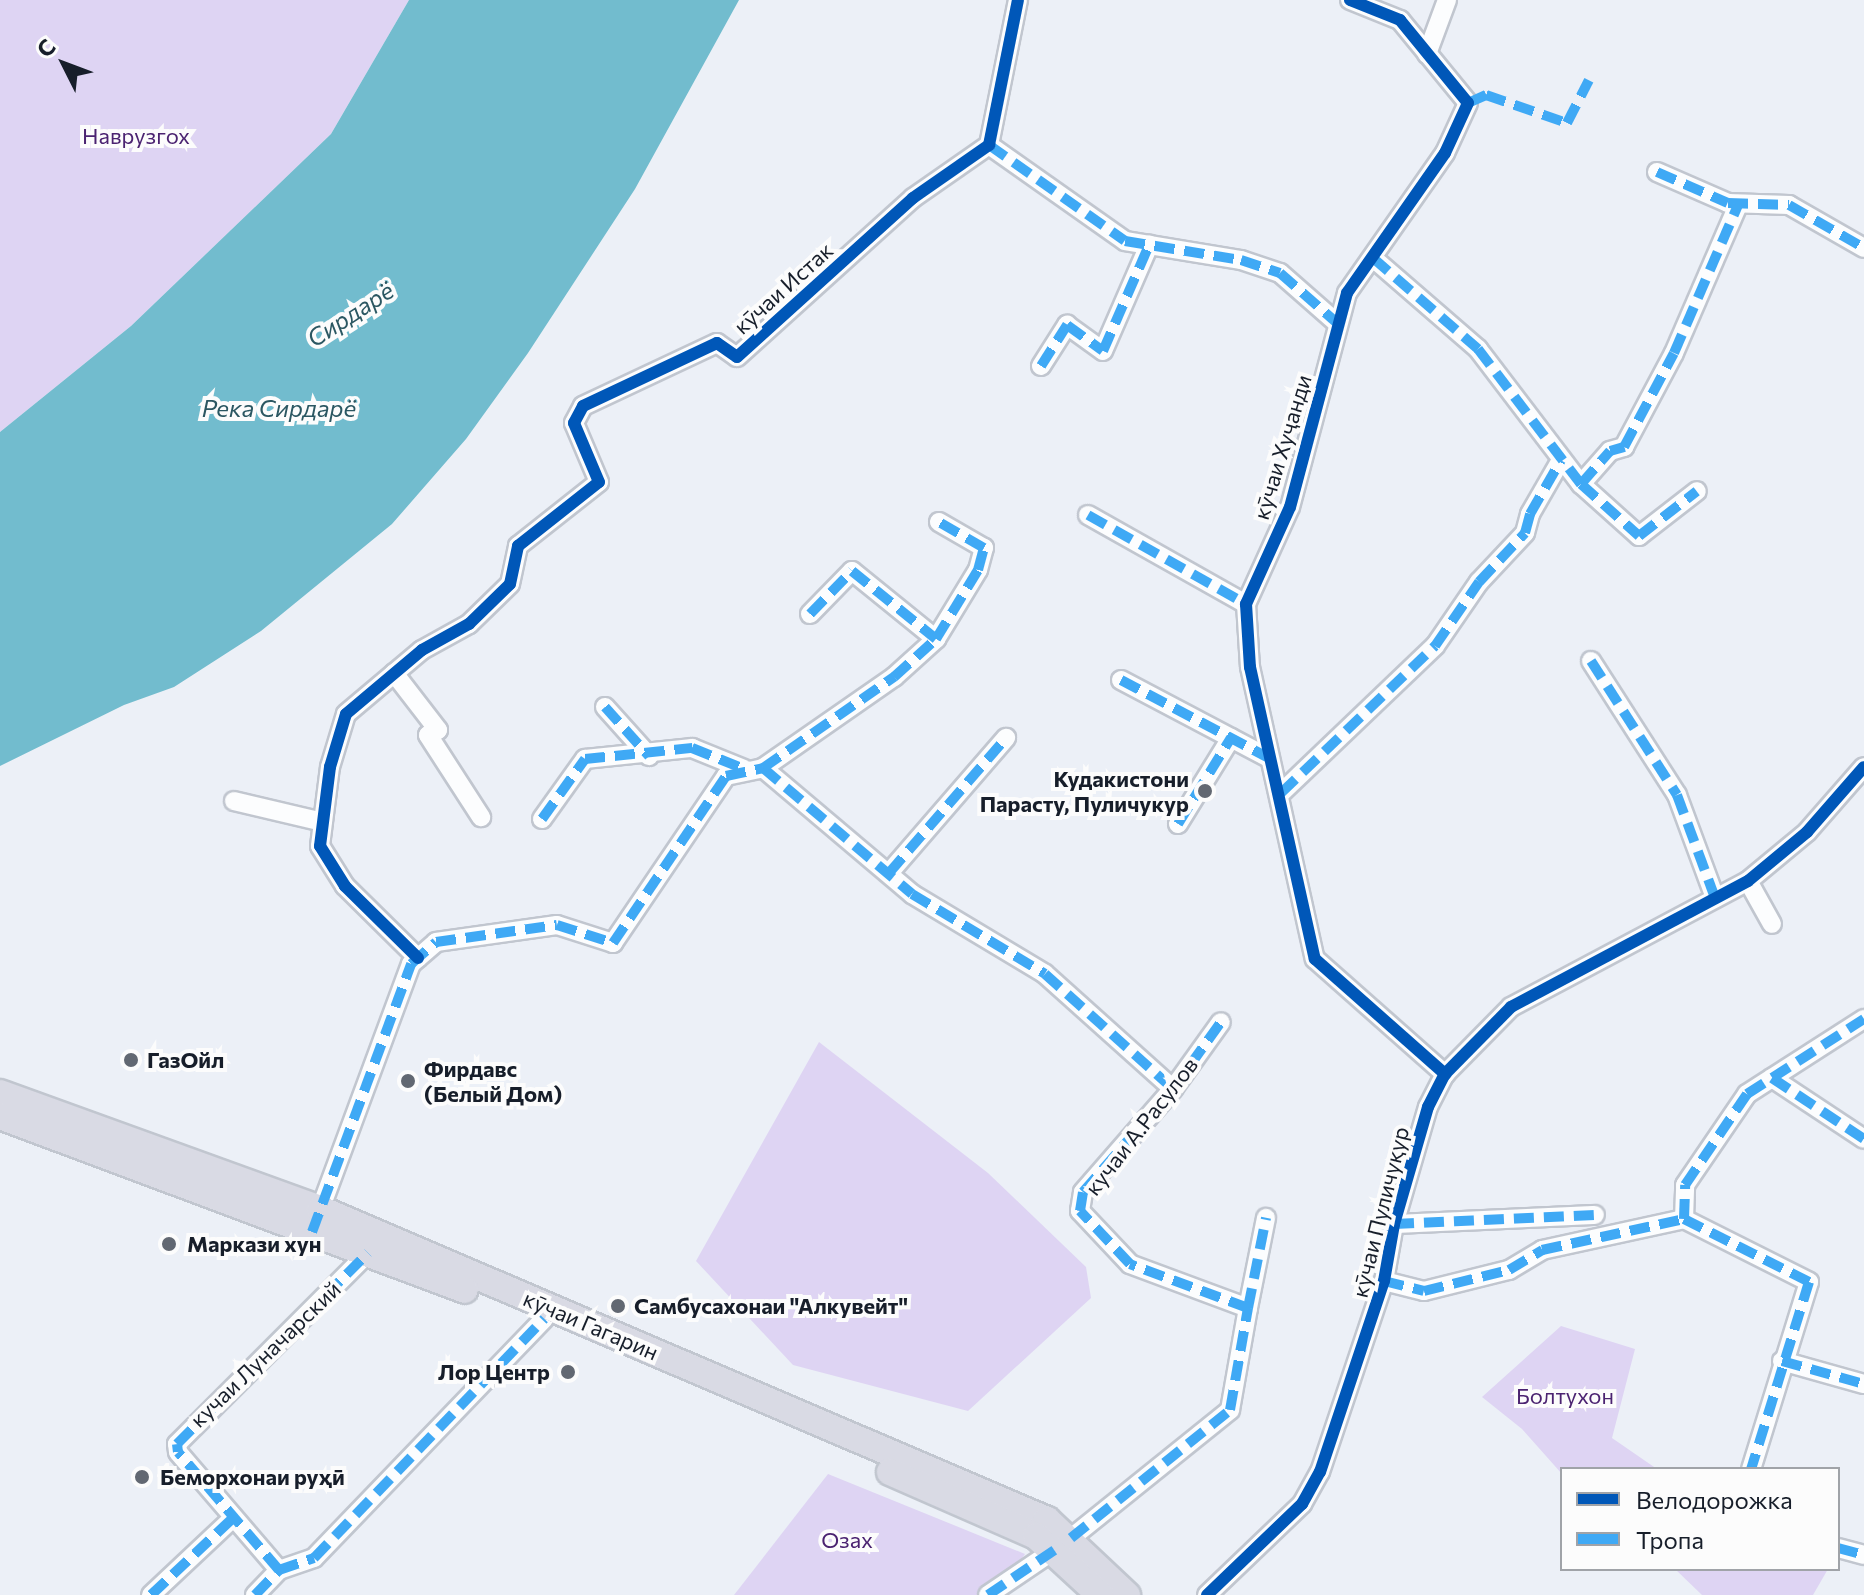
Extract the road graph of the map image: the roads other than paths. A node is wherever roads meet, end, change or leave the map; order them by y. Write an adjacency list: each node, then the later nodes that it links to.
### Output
1 (1350, 0): 4 (street, кӯчаи Хуҷанди)
2 (1447, 0): 4 (street)
3 (1013, 2): 5 (street)
4 (1427, 54): 10 (street, кӯчаи Хуҷанди)
5 (989, 145): 8 (street); 22 (street, кӯчаи Истак)
6 (1657, 172): 7 (street)
7 (1738, 205): 9 (street); 14 (street)
8 (1149, 245): 11 (street); 12 (street)
9 (1864, 248)
10 (1373, 258): 11 (street, кӯчаи Хуҷанди); 13 (street)
11 (1338, 324): 18 (street, кӯчаи Хуҷанди)
12 (1041, 366)
13 (1561, 460): 14 (street); 32 (street)
14 (1581, 484): 15 (street)
15 (1697, 491)
16 (1088, 515): 18 (street)
17 (939, 522): 20 (street)
18 (1246, 604): 28 (street, кӯчаи Хуҷанди)
19 (810, 614): 20 (street)
20 (936, 639): 30 (street)
21 (1591, 661): 40 (street)
22 (394, 673): 34 (street); 36 (street, кӯчаи Истак)
23 (1121, 680): 26 (street)
24 (605, 707): 27 (street)
25 (1006, 738): 38 (street)
26 (1231, 738): 28 (street); 37 (street)
27 (649, 756): 31 (street); 35 (street)
28 (1267, 757): 32 (street, кӯчаи Хуҷанди)
29 (1864, 767): 39 (street, кӯчаи Пуличуқур)
30 (763, 768): 31 (street); 38 (street)
31 (744, 769): 42 (street)
32 (1281, 793): 45 (street, кӯчаи Хуҷанди)
33 (234, 801): 36 (street)
34 (481, 817)
35 (542, 819)
36 (323, 822): 42 (street, кӯчаи Истак)
37 (1178, 824)
38 (889, 873): 47 (street)
39 (1748, 881): 40 (street, кӯчаи Пуличуқур); 41 (street)
40 (1715, 898): 45 (street, кӯчаи Пуличуқур)
41 (1772, 924)
42 (418, 958): 54 (street)
43 (1864, 1019): 46 (street)
44 (1221, 1022): 47 (street, кучаи А.Расулов)
45 (1445, 1074): 55 (street, кӯчаи Пуличуқур)
46 (1772, 1078): 50 (street); 53 (street)
47 (1173, 1089): 58 (street, кучаи А.Расулов)
48 (0, 1093): 54 (highway, кӯчаи Гагарин)
49 (0, 1116): 54 (highway, кӯчаи Гагарин)
50 (1864, 1139)
51 (1595, 1215): 55 (street)
52 (1266, 1218): 58 (street)
53 (1684, 1219): 57 (street); 60 (street)
54 (316, 1220): 56 (highway, кӯчаи Гагарин); 64 (highway, кӯчаи Гагарин)
55 (1394, 1224): 57 (street, кӯчаи Пуличуқур)
56 (368, 1253): 59 (highway, кӯчаи Гагарин); 63 (street, кучаи Луначарский)
57 (1384, 1281): 73 (street, кӯчаи Пуличуқур)
58 (1248, 1308): 64 (street)
59 (544, 1319): 64 (highway, кӯчаи Гагарин); 67 (street)
60 (1782, 1361): 61 (street); 62 (street)
61 (1864, 1384)
62 (1752, 1467)
63 (232, 1519): 67 (street, кучаи Луначарский); 68 (street)
64 (1064, 1544): 70 (street); 71 (highway); 72 (highway, кӯчаи Гагарин)
65 (1840, 1549): 66 (street)
66 (1864, 1555)
67 (279, 1570): 69 (street)
68 (151, 1595)
69 (255, 1595)
70 (988, 1595)
71 (1100, 1595)
72 (1127, 1595)
73 (1207, 1595)

